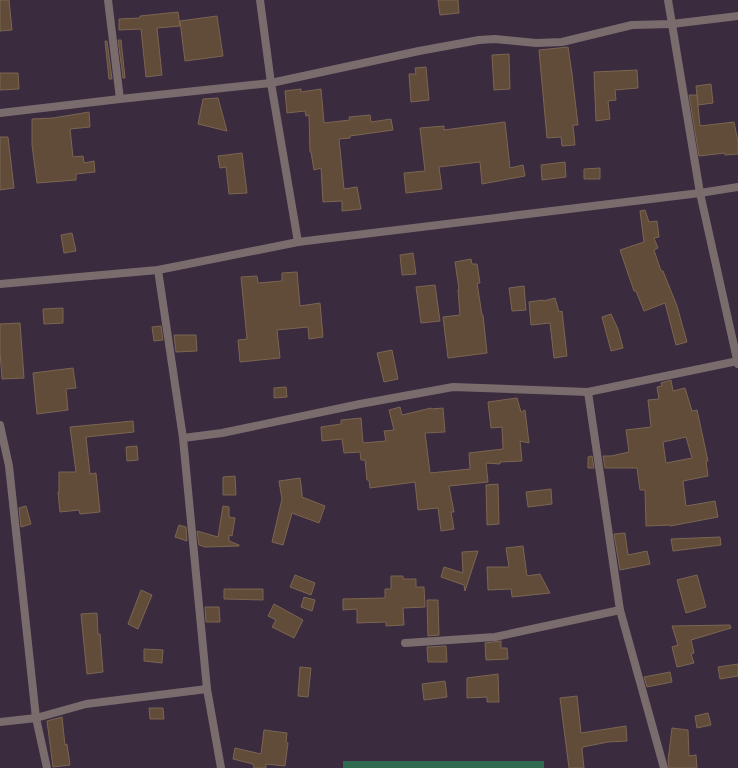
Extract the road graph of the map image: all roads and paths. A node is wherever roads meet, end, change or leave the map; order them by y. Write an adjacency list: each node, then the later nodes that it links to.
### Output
1 (108, 0): 7 (street)
2 (260, 0): 6 (street)
3 (668, 0): 5 (street)
4 (738, 16): 5 (street)
5 (672, 24): 6 (street); 10 (street)
6 (271, 83): 7 (street); 11 (street)
7 (120, 99): 8 (street)
8 (0, 113)
9 (738, 187): 10 (street)
10 (700, 193): 11 (street); 14 (street)
11 (298, 242): 12 (street)
12 (158, 270): 13 (street); 17 (street)
13 (0, 284)
14 (738, 362): 15 (street)
15 (588, 392): 17 (street); 18 (street)
16 (0, 425): 21 (street)
17 (183, 438): 20 (street)
18 (620, 610): 19 (street); 25 (street)
19 (405, 642)
20 (207, 689): 21 (street); 24 (street)
21 (36, 718): 22 (street); 23 (street)
22 (0, 722)
23 (47, 768)
24 (221, 768)
25 (664, 768)

